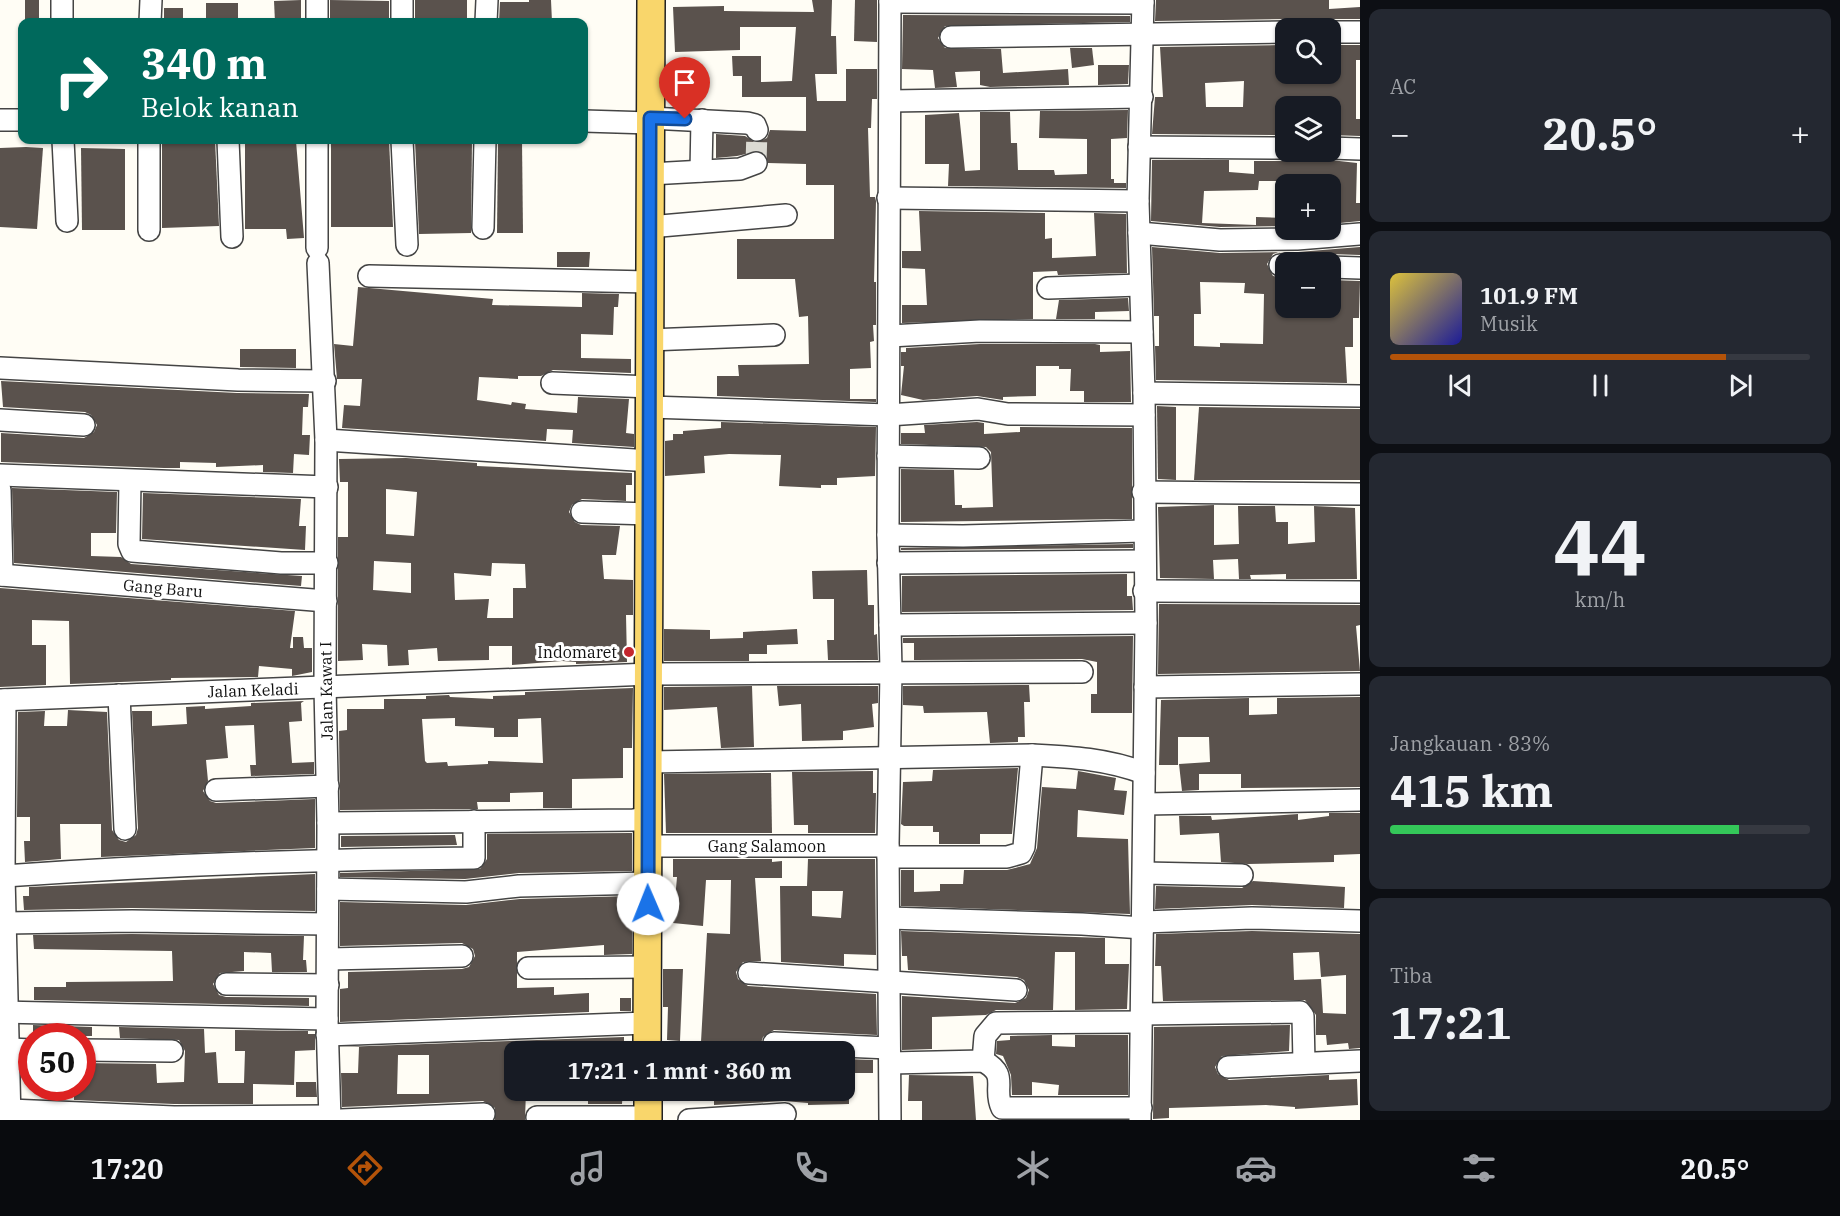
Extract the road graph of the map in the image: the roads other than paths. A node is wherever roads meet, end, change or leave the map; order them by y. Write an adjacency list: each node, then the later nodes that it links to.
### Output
1 (62, 0): 9 (street)
2 (151, 0): 10 (street)
3 (317, 0): 11 (street)
4 (402, 0): 12 (street)
5 (487, 0): 13 (street)
6 (651, 0): 23 (main road)
7 (890, 1): 8 (street); 20 (street)
8 (1143, 1): 17 (street)
9 (62, 18)
10 (150, 18)
11 (317, 18)
12 (402, 18)
13 (486, 18)
14 (1275, 32): 17 (street)
15 (1341, 32): 16 (street)
16 (1360, 32)
17 (1144, 33): 18 (street); 19 (street)
18 (951, 37)
19 (1142, 97): 20 (street); 33 (street)
20 (890, 101): 40 (street)
21 (0, 120): 22 (street)
22 (18, 120)
23 (650, 120): 24 (street); 25 (street); 39 (main road)
24 (702, 120): 26 (street); 38 (street)
25 (588, 121)
26 (757, 130)
27 (63, 144): 43 (street)
28 (149, 144): 46 (street)
29 (228, 144): 50 (street)
30 (317, 144): 64 (street, Jalan Kawat I)
31 (402, 144): 52 (street)
32 (484, 144): 45 (street)
33 (1139, 147): 34 (street); 41 (street)
34 (1275, 148)
35 (1341, 148): 36 (street)
36 (1360, 149)
37 (756, 163): 38 (street)
38 (701, 171): 39 (street)
39 (650, 174): 44 (main road)
40 (888, 198): 41 (street); 61 (street)
41 (1138, 201): 47 (street)
42 (786, 215): 44 (street)
43 (67, 221)
44 (649, 227): 56 (main road)
45 (483, 228)
46 (149, 230)
47 (1139, 233): 51 (street); 57 (street)
48 (1360, 234): 49 (street)
49 (1341, 235)
50 (232, 237)
51 (1275, 239)
52 (407, 246)
53 (1341, 267): 54 (street)
54 (1360, 268)
55 (369, 276): 56 (street)
56 (650, 282): 62 (main road)
57 (1140, 285): 58 (street); 59 (street)
58 (1048, 288)
59 (1142, 332): 61 (street); 66 (street)
60 (774, 335): 62 (street)
61 (890, 336): 69 (street)
62 (649, 340): 68 (main road)
63 (0, 368): 64 (street)
64 (325, 381): 73 (street, Jalan Kawat I)
65 (552, 382): 68 (street)
66 (1144, 393): 67 (street); 70 (street)
67 (1360, 396)
68 (650, 397): 69 (street); 76 (main road)
69 (888, 415): 70 (street); 74 (street)
70 (1144, 415): 81 (street)
71 (0, 420): 72 (street)
72 (84, 424)
73 (326, 440): 76 (street); 79 (street, Jalan Kawat I)
74 (888, 456): 75 (street); 86 (street)
75 (978, 458)
76 (650, 461): 84 (main road)
77 (0, 475): 78 (street)
78 (130, 481): 79 (street); 89 (street)
79 (327, 488): 89 (street, Jalan Kawat I)
80 (0, 490): 90 (street)
81 (1143, 492): 82 (street); 85 (street)
82 (1360, 495)
83 (582, 512): 84 (street)
84 (650, 514): 98 (main road)
85 (1143, 531): 86 (street); 87 (street)
86 (888, 535): 88 (street)
87 (1144, 561): 88 (street); 91 (street)
88 (888, 563): 95 (street)
89 (327, 564): 93 (street, Jalan Kawat I)
90 (1, 575): 93 (street, Gang Baru)
91 (1144, 591): 92 (street); 94 (street)
92 (1360, 592)
93 (326, 601): 100 (street, Jalan Kawat I)
94 (1146, 623): 95 (street); 101 (street)
95 (890, 625): 96 (street)
96 (891, 671): 97 (street, Jalan Keladi); 98 (street, Jalan Keladi); 105 (street)
97 (1082, 672)
98 (650, 674): 100 (street, Jalan Keladi); 106 (main road)
99 (1360, 684): 101 (street)
100 (325, 687): 102 (street, Jalan Keladi); 108 (street, Jalan Kawat I)
101 (1145, 687): 107 (street)
102 (119, 695): 103 (street, Jalan Keladi); 115 (street)
103 (3, 700): 116 (street)
104 (1032, 755): 105 (street); 107 (street); 118 (street, Gang Salamoon)
105 (888, 757): 106 (street); 118 (street)
106 (649, 762): 112 (main road)
107 (1144, 773): 111 (street)
108 (328, 786): 109 (street); 114 (street, Jalan Kawat I)
109 (216, 790)
110 (1360, 800): 111 (street)
111 (1145, 804): 120 (street)
112 (648, 817): 113 (street); 117 (main road)
113 (474, 821): 114 (street); 119 (street)
114 (328, 823): 119 (street, Jalan Kawat I)
115 (125, 829)
116 (2, 843): 122 (street)
117 (647, 846): 118 (street, Gang Salamoon); 123 (main road)
118 (888, 851): 125 (street)
119 (327, 859): 122 (street); 124 (street, Jalan Kawat I)
120 (1144, 873): 121 (street); 129 (street)
121 (1242, 875)
122 (4, 876): 127 (street)
123 (648, 883): 124 (street); 133 (main road)
124 (328, 888): 128 (street, Jalan Kawat I)
125 (889, 918): 129 (street); 136 (street)
126 (1360, 921): 129 (street)
127 (6, 922): 128 (street); 130 (street)
128 (327, 924): 132 (street, Jalan Kawat I)
129 (1144, 925): 141 (street)
130 (4, 948): 140 (street)
131 (462, 956): 132 (street)
132 (329, 959): 138 (street, Jalan Kawat I)
133 (648, 967): 134 (street); 142 (main road)
134 (528, 968)
135 (749, 973): 136 (street)
136 (889, 982): 139 (street); 150 (street)
137 (226, 984): 138 (street)
138 (328, 985): 143 (street, Jalan Kawat I)
139 (1016, 990)
140 (4, 1012): 143 (street); 145 (street)
141 (1142, 1018): 151 (street); 153 (street); 158 (street)
142 (647, 1023): 143 (street); 144 (main road)
143 (327, 1027): 161 (street, Jalan Kawat I)
144 (648, 1041)
145 (10, 1049): 146 (street); 159 (street)
146 (18, 1049)
147 (96, 1050): 148 (street)
148 (171, 1051)
149 (855, 1052): 150 (street)
150 (889, 1056): 151 (street); 164 (street)
151 (983, 1061): 158 (street)
152 (1360, 1061): 153 (street)
153 (1304, 1064): 154 (street)
154 (1228, 1067)
155 (648, 1101): 162 (main road)
156 (484, 1114): 161 (street)
157 (785, 1114): 163 (street)
158 (1141, 1114)
159 (8, 1116): 161 (street)
160 (537, 1117): 162 (street)
161 (333, 1119)
162 (648, 1119)
163 (689, 1120)
164 (890, 1120)

